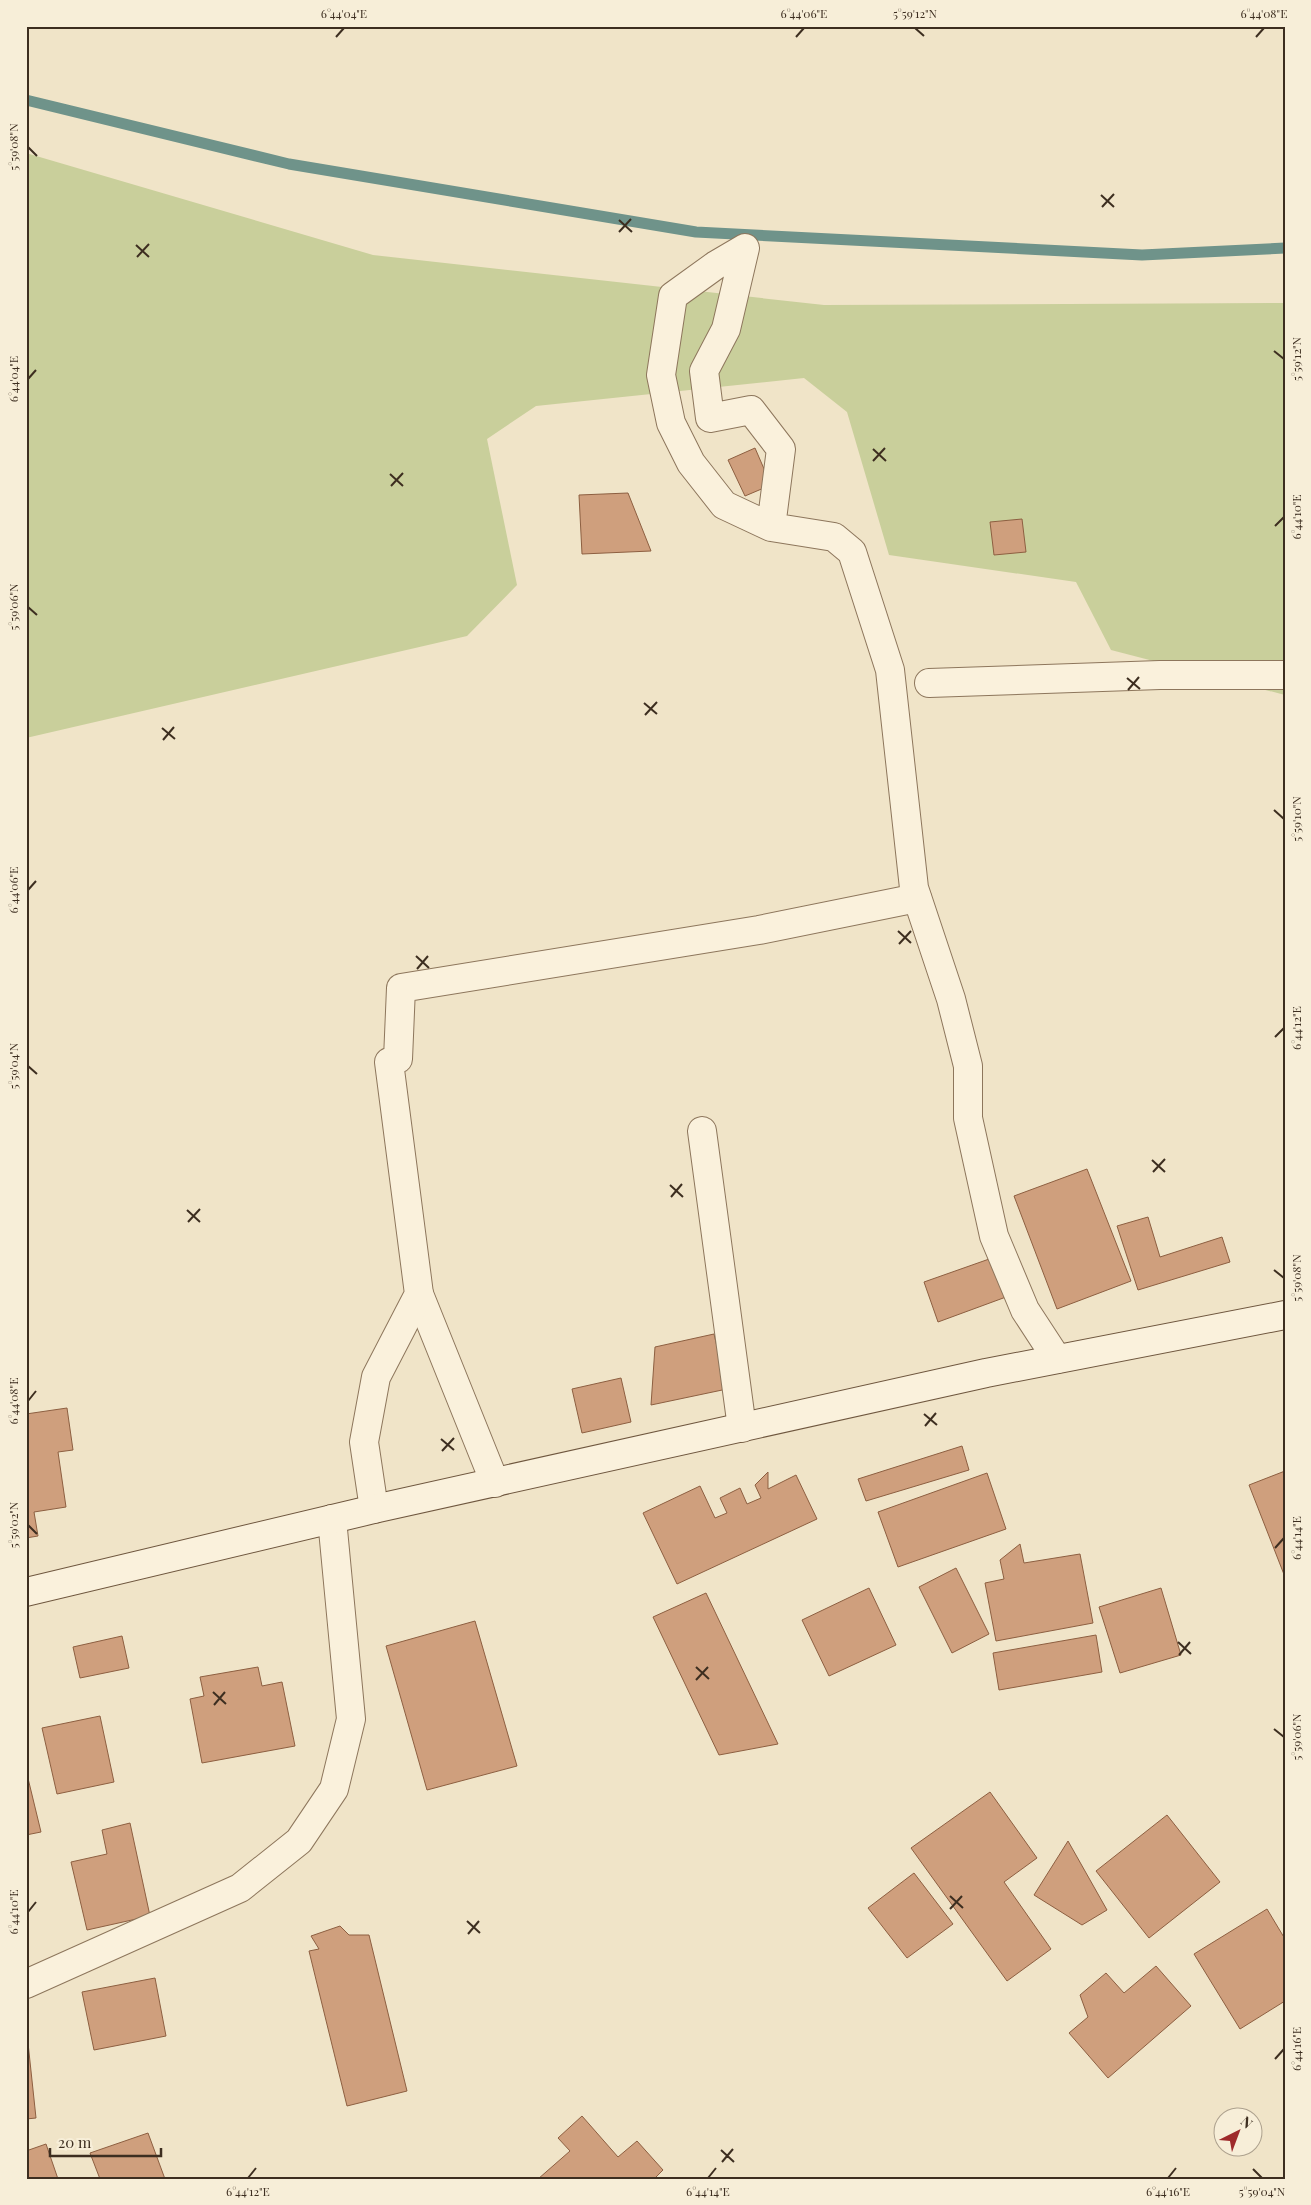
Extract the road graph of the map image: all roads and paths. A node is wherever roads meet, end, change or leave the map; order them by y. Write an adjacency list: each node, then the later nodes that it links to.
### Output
1 (771, 527): 1 (street); 2 (street)
2 (890, 670): 4 (street); 5 (street)
3 (1285, 675): 4 (street)
4 (930, 683): 5 (street)
5 (894, 711): 6 (street)
6 (917, 898): 8 (street); 10 (street)
7 (702, 1131): 11 (street)
8 (419, 1294): 12 (street); 13 (street)
9 (1285, 1315): 10 (street)
10 (1057, 1359): 11 (street)
11 (742, 1428): 12 (street)
12 (496, 1483): 13 (street)
13 (374, 1509): 14 (street)
14 (332, 1519): 15 (street); 16 (street)
15 (26, 1592)
16 (26, 1984)

